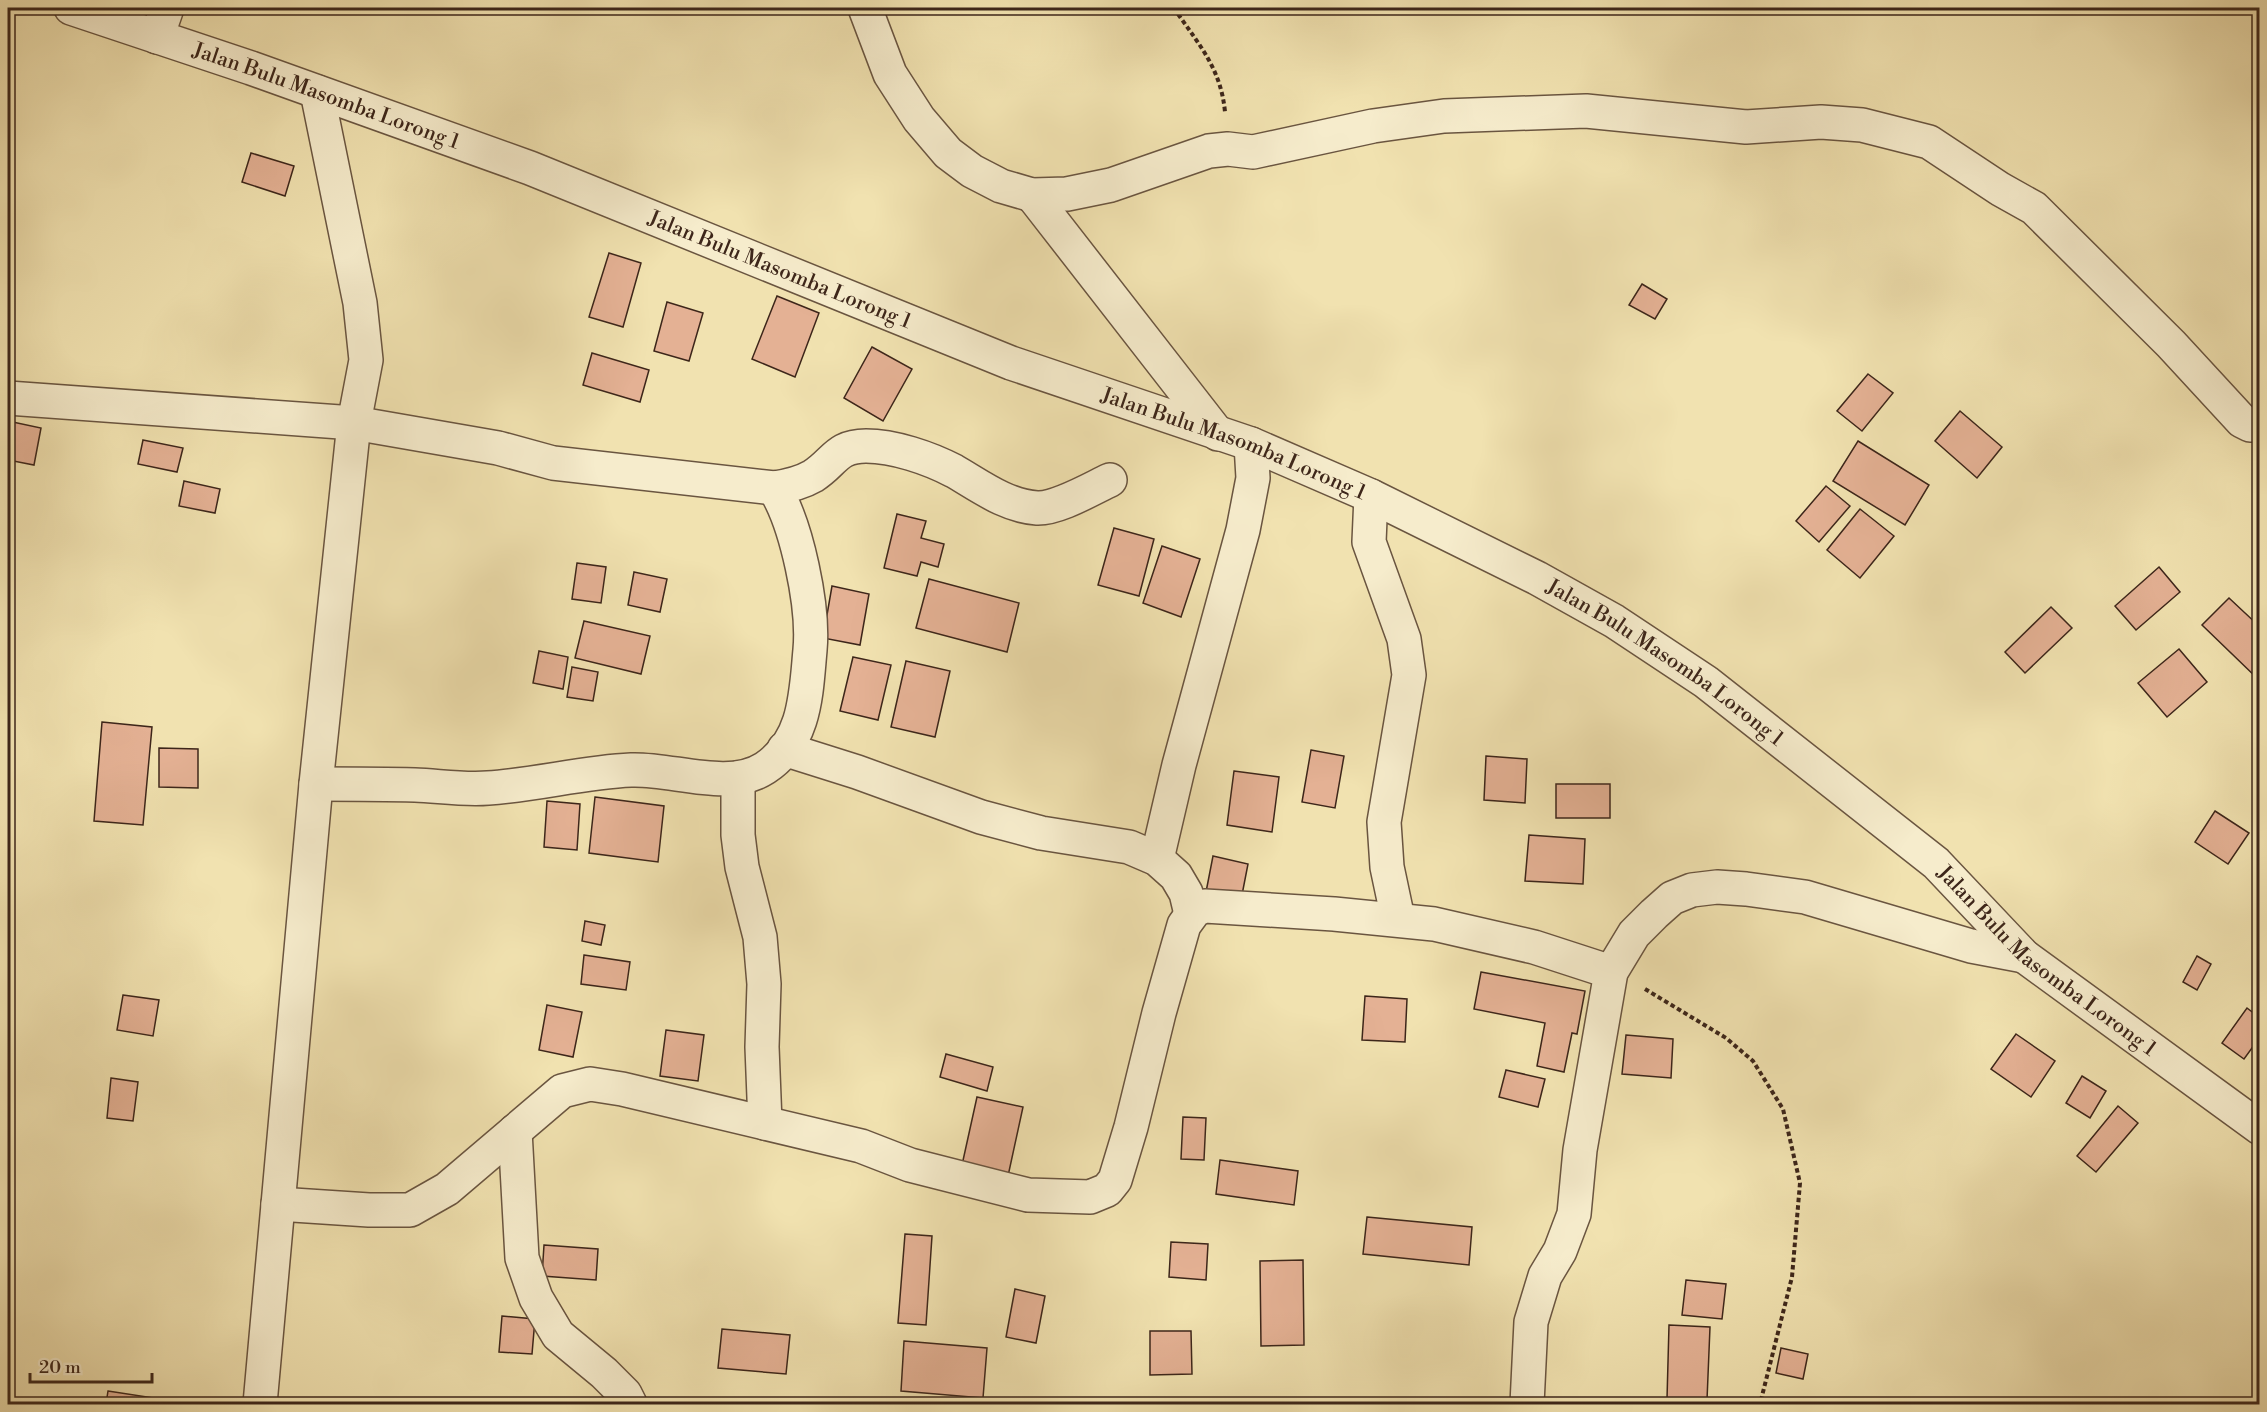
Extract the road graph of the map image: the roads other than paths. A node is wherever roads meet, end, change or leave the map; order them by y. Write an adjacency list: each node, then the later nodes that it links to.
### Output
1 (71, 8): 3 (street, Jalan Bulu Masomba Lorong 1)
2 (865, 8): 5 (street)
3 (162, 22): 4 (street, Jalan Bulu Masomba Lorong 1)
4 (317, 92): 7 (street); 9 (street, Jalan Bulu Masomba Lorong 1)
5 (1032, 195): 8 (street); 9 (street)
6 (8, 398): 7 (street)
7 (354, 423): 12 (street); 16 (street)
8 (2259, 424)
9 (1218, 434): 10 (street, Jalan Bulu Masomba Lorong 1)
10 (1251, 444): 13 (street, Jalan Bulu Masomba Lorong 1); 17 (street)
11 (1110, 480): 12 (street)
12 (774, 489): 14 (street)
13 (1371, 496): 19 (street); 20 (street, Jalan Bulu Masomba Lorong 1)
14 (784, 749): 15 (street); 17 (street)
15 (738, 778): 16 (street); 22 (street)
16 (316, 784): 25 (street)
17 (1157, 859): 18 (street)
18 (1191, 914): 19 (street); 22 (street)
19 (1398, 919): 21 (street)
20 (2024, 956): 21 (street); 23 (street, Jalan Bulu Masomba Lorong 1)
21 (1611, 972): 28 (street)
22 (765, 1123): 24 (street)
23 (2259, 1128)
24 (515, 1131): 25 (street); 27 (street)
25 (278, 1204): 26 (street)
26 (260, 1404)
27 (630, 1404)
28 (1527, 1404)

